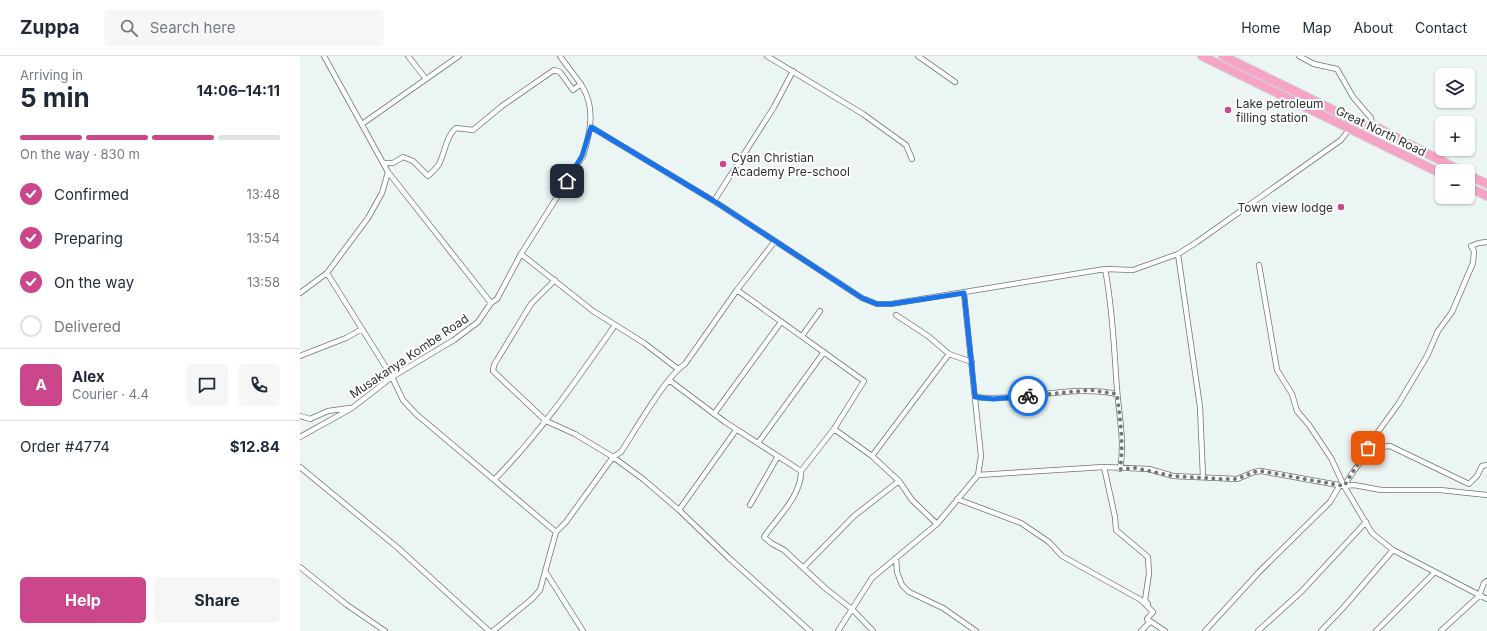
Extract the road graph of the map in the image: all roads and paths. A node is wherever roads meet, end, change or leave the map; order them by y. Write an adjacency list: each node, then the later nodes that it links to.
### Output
1 (324, 56): 15 (street)
2 (408, 56): 11 (street)
3 (459, 56): 11 (street)
4 (560, 56): 13 (street)
5 (767, 56): 10 (street)
6 (918, 56): 12 (street)
7 (1202, 56): 18 (highway, Great North Road)
8 (1223, 56): 14 (highway, Great North Road)
9 (1299, 56): 16 (street)
10 (793, 72): 19 (street); 28 (street)
11 (426, 79): 15 (street)
12 (955, 82)
13 (581, 84): 17 (street); 20 (street)
14 (1355, 120): 16 (highway, Great North Road); 18 (street)
15 (362, 124): 20 (street)
16 (1372, 125): 21 (highway, Great North Road)
17 (591, 127): 28 (street); 31 (street, Musakanya Kombe Road)
18 (1350, 128): 22 (highway, Great North Road); 32 (street)
19 (912, 159)
20 (383, 163): 23 (street)
21 (1447, 164)
22 (1435, 170)
23 (388, 172): 35 (street); 40 (street)
24 (1475, 178): 25 (highway)
25 (1487, 184)
26 (1475, 190): 27 (highway)
27 (1487, 196)
28 (714, 201): 29 (street)
29 (775, 241): 37 (street); 39 (street)
30 (1487, 242): 67 (street)
31 (521, 254): 36 (street); 40 (street, Musakanya Kombe Road)
32 (1178, 254): 34 (street); 74 (street)
33 (1259, 265): 77 (street)
34 (1106, 270): 39 (street); 54 (street)
35 (327, 274): 38 (street); 45 (street)
36 (555, 280): 44 (street); 59 (street)
37 (737, 290): 43 (street); 51 (street)
38 (300, 293)
39 (964, 293): 50 (street)
40 (491, 303): 52 (street, Musakanya Kombe Road)
41 (820, 311): 46 (street)
42 (896, 315): 48 (street)
43 (781, 322): 46 (street); 57 (street)
44 (615, 325): 51 (street); 59 (street)
45 (362, 329): 49 (street); 52 (street)
46 (802, 336): 47 (street)
47 (824, 352): 60 (street); 63 (street)
48 (949, 354): 50 (street); 65 (street)
49 (300, 356)
50 (972, 362): 55 (street)
51 (678, 369): 53 (street)
52 (392, 377): 56 (street, Musakanya Kombe Road); 75 (street)
53 (669, 380): 57 (street); 66 (street)
54 (1117, 394): 55 (street); 71 (street)
55 (975, 397): 73 (street)
56 (352, 408): 58 (street); 62 (street, Musakanya Kombe Road)
57 (714, 414): 61 (street)
58 (300, 416)
59 (546, 421): 66 (street); 75 (street)
60 (834, 429): 65 (street); 72 (street)
61 (736, 430): 63 (street); 81 (street)
62 (300, 437)
63 (758, 443): 64 (street)
64 (778, 456): 72 (street); 80 (street)
65 (872, 456): 76 (street)
66 (614, 457): 81 (street); 84 (street)
67 (1363, 457): 68 (street); 77 (street)
68 (1487, 465)
69 (300, 467): 98 (street)
70 (1104, 467): 71 (street); 73 (street); 95 (street)
71 (1120, 469): 74 (street)
72 (801, 471): 88 (street)
73 (978, 475): 79 (street)
74 (1203, 477): 77 (street)
75 (496, 479): 84 (street)
76 (899, 480): 83 (street); 88 (street)
77 (1342, 486): 78 (street); 82 (street); 107 (street)
78 (1487, 495)
79 (957, 499): 83 (street); 95 (street)
80 (750, 505)
81 (679, 510): 101 (street)
82 (1366, 522): 85 (street); 108 (street)
83 (937, 524): 86 (street)
84 (556, 532): 89 (street)
85 (1393, 550): 90 (street); 109 (street)
86 (896, 558): 94 (street); 104 (street)
87 (300, 567): 97 (street)
88 (803, 568): 94 (street)
89 (545, 571): 99 (street); 100 (street)
90 (1435, 572): 92 (street); 110 (street)
91 (1487, 581): 92 (street)
92 (1479, 596): 93 (street); 111 (street)
93 (1487, 599)
94 (853, 610): 102 (street); 103 (street)
95 (1153, 612): 96 (street)
96 (1148, 619): 105 (street); 106 (street)
97 (385, 631)
98 (489, 631)
99 (494, 631)
100 (582, 631)
101 (810, 631)
102 (838, 631)
103 (873, 631)
104 (976, 631)
105 (1140, 631)
106 (1165, 631)
107 (1205, 631)
108 (1258, 631)
109 (1321, 631)
110 (1376, 631)
111 (1441, 631)

